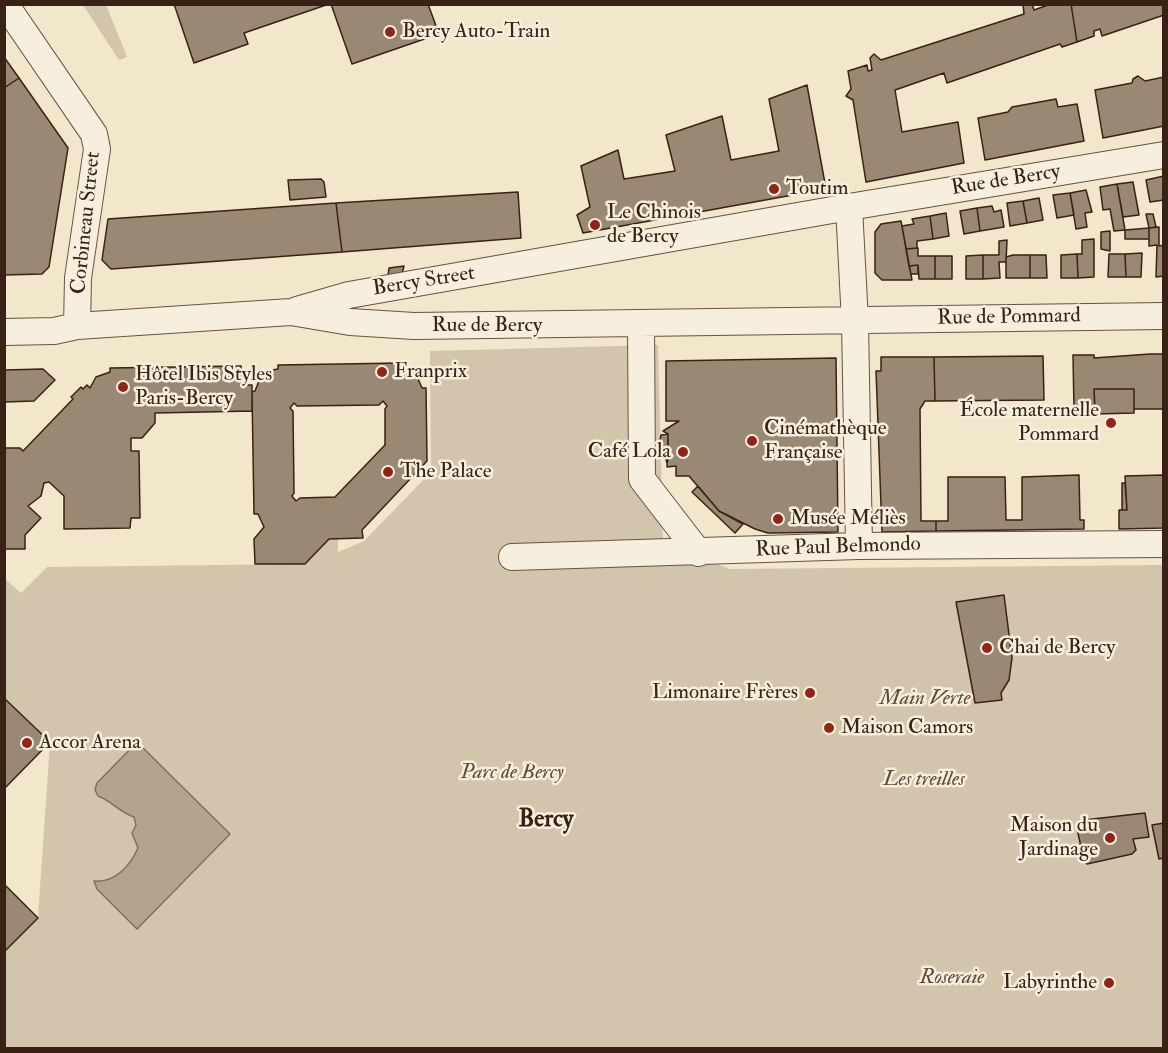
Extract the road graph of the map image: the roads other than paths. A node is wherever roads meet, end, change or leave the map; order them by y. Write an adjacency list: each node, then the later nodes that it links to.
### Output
1 (4, 4): 8 (street, Corbineau Street)
2 (1164, 155): 3 (street, Rue de Bercy)
3 (849, 207): 4 (street, Bercy Street); 6 (street)
4 (291, 312): 7 (street, Rue de Bercy); 8 (street, Rue de Bercy)
5 (1164, 316): 6 (street, Rue de Pommard)
6 (855, 322): 7 (street, Rue de Bercy); 11 (street)
7 (641, 323): 12 (street)
8 (77, 326): 9 (street, Rue de Bercy)
9 (4, 332)
10 (1164, 543): 11 (street, Rue Paul Belmondo)
11 (859, 546): 12 (street, Rue Paul Belmondo)
12 (699, 553): 13 (street, Rue Paul Belmondo)
13 (512, 557)

